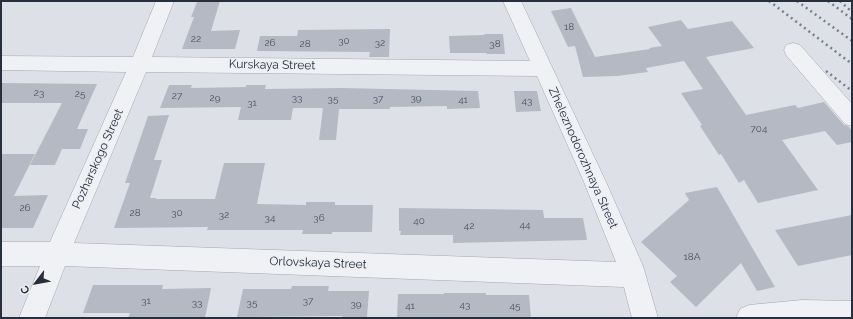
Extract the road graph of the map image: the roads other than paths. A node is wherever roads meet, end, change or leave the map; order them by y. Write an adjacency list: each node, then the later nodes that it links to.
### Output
1 (165, 1): 5 (street, Pozharskogo Street)
2 (512, 1): 6 (street, Zheleznodorozhnaya Street)
3 (794, 50): 7 (street)
4 (1, 63): 5 (street, Kurskaya Street)
5 (140, 63): 6 (street, Kurskaya Street); 9 (street, Pozharskogo Street)
6 (544, 69): 10 (street, Zheleznodorozhnaya Street)
7 (852, 118)
8 (1, 254): 9 (street, Orlovskaya Street)
9 (57, 254): 10 (street, Orlovskaya Street); 12 (street, Pozharskogo Street)
10 (634, 275): 13 (street, Zheleznodorozhnaya Street)
11 (852, 314): 14 (street)
12 (32, 318)
13 (645, 318)
14 (749, 318)

